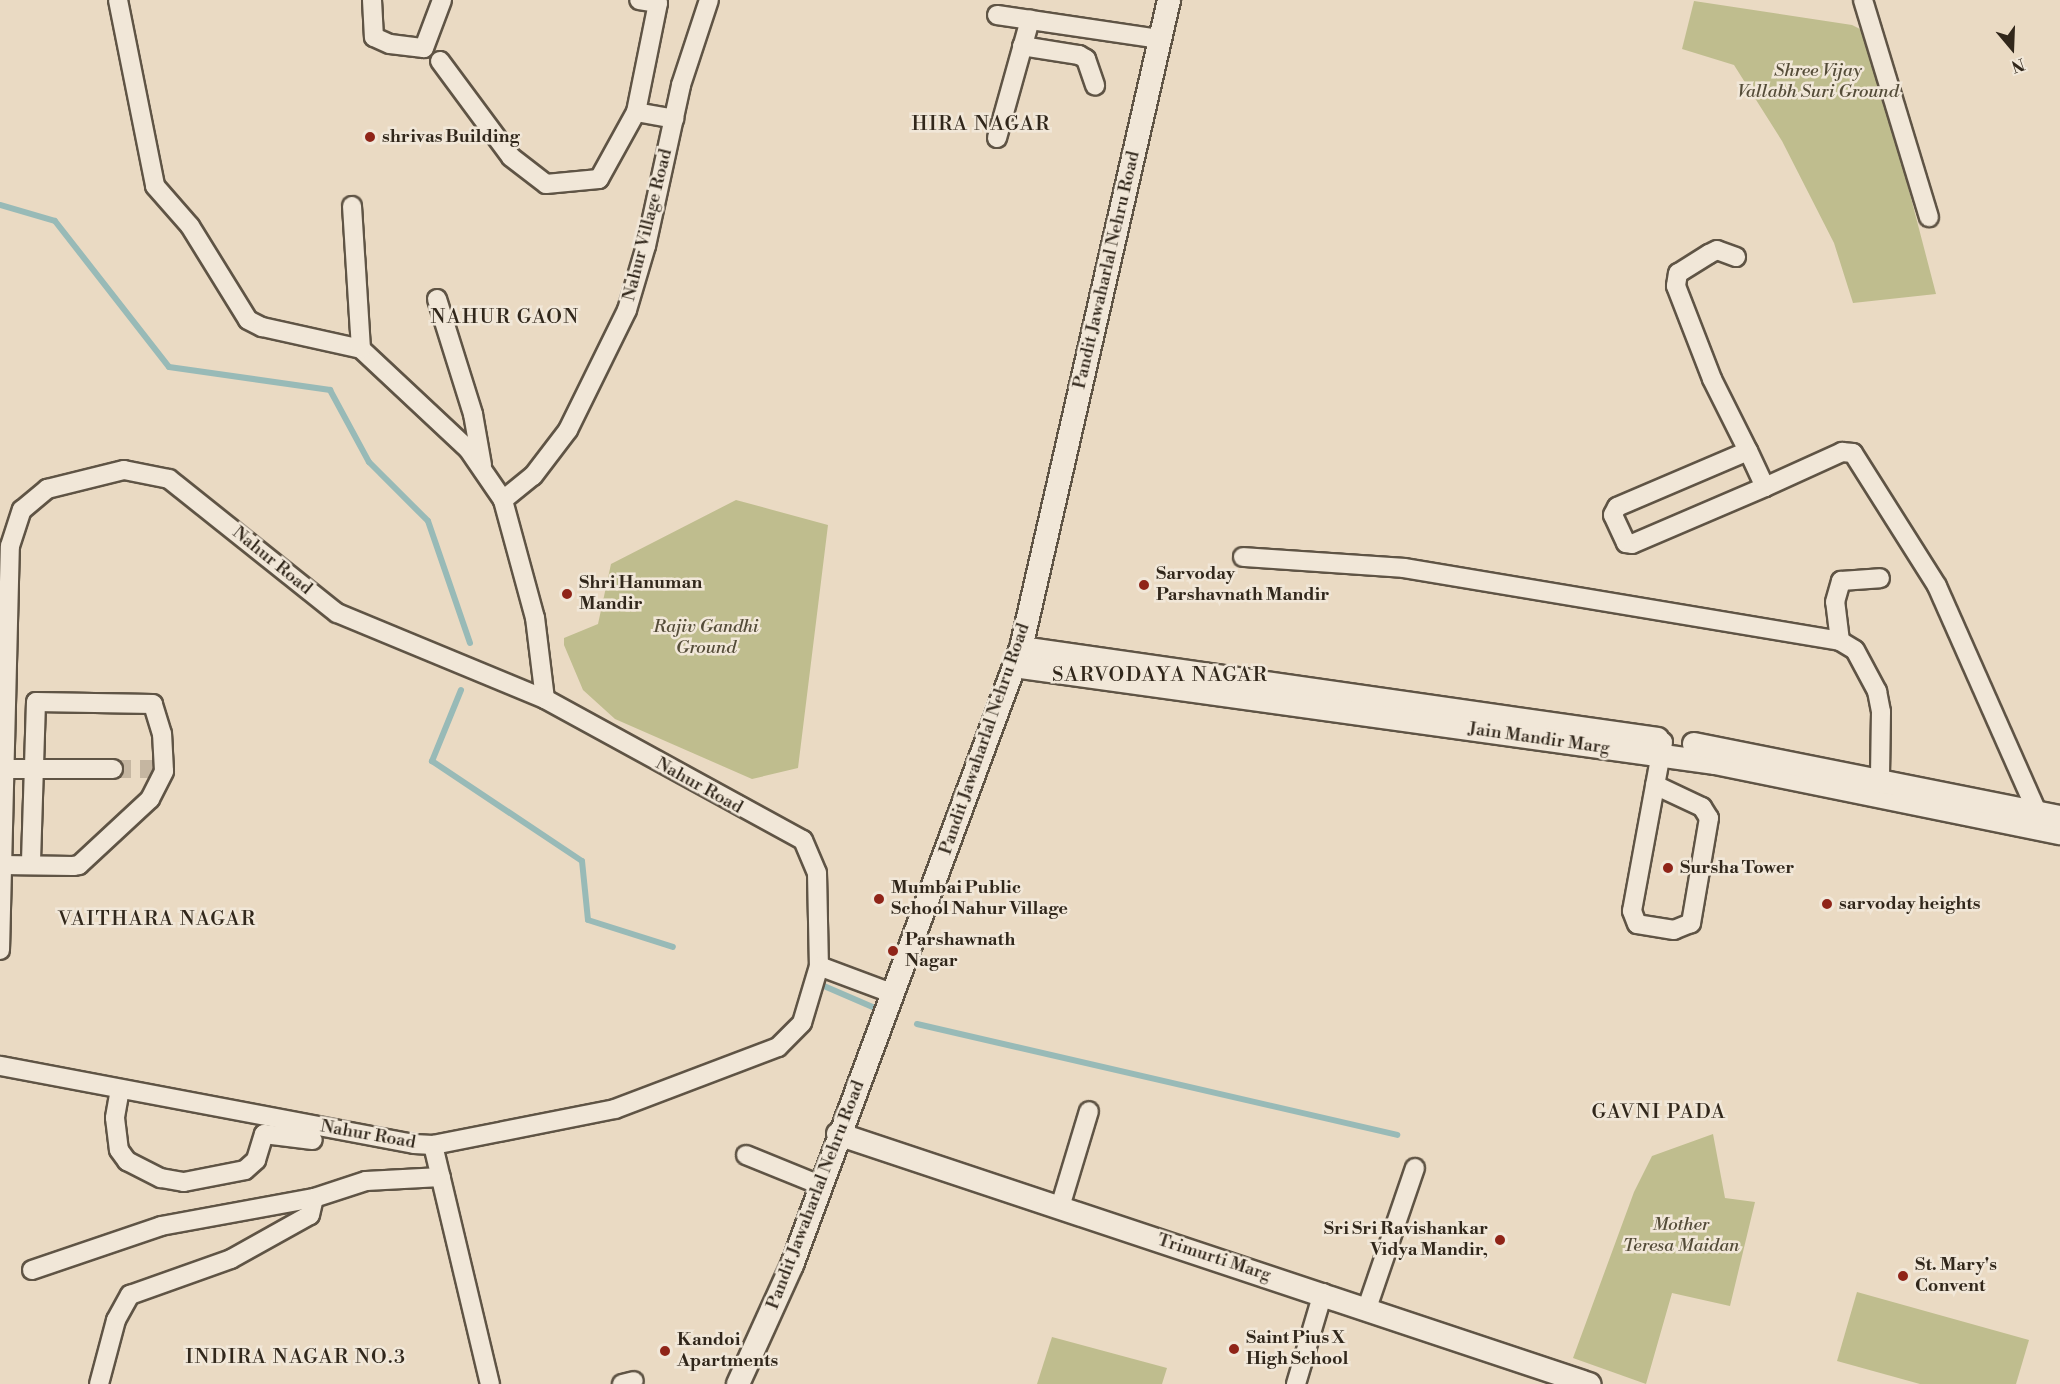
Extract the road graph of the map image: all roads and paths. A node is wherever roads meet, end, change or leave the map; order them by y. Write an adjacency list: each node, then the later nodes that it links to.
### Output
1 (118, 0): 24 (street)
2 (372, 0): 3 (street)
3 (442, 0)
4 (639, 0): 8 (street)
5 (709, 0): 18 (street, Nahur Village Road)
6 (1169, 0): 12 (street, Pandit Jawaharlal Nehru Road)
7 (1863, 0): 21 (street)
8 (658, 2): 17 (street)
9 (997, 15): 10 (street)
10 (1030, 20): 11 (street); 13 (street)
11 (1085, 28): 12 (street); 14 (street)
12 (1160, 39): 32 (street, Pandit Jawaharlal Nehru Road)
13 (1022, 46): 14 (street); 19 (street)
14 (1079, 55): 16 (street)
15 (440, 61): 17 (street)
16 (1095, 85)
17 (636, 112): 18 (street)
18 (674, 119): 28 (street, Nahur Village Road)
19 (997, 138)
20 (352, 206): 24 (street)
21 (1929, 217)
22 (1736, 257): 25 (street)
23 (437, 299): 26 (street)
24 (361, 349): 26 (street)
25 (1748, 451): 27 (street); 27 (street)
26 (484, 472): 28 (street)
27 (1765, 487): 43 (street)
28 (503, 500): 33 (street)
29 (1243, 557): 31 (street)
30 (1881, 578): 31 (street)
31 (1840, 641): 39 (street)
32 (1018, 657): 34 (street, Jain Mandir Marg); 50 (street, Pandit Jawaharlal Nehru Road)
33 (545, 699): 35 (street, Nahur Road); 49 (street, Nahur Road)
34 (1662, 748): 38 (street, Jain Mandir Marg); 40 (street)
35 (4, 769): 36 (street); 46 (street, Nahur Road)
36 (34, 770): 37 (street); 47 (street); 47 (street)
37 (113, 770)
38 (1832, 778): 39 (street, Jain Mandir Marg); 41 (street, Jain Mandir Marg)
39 (1880, 780): 41 (street, Jain Mandir Marg)
40 (1655, 785): 40 (street)
41 (1907, 793): 42 (street, Jain Mandir Marg)
42 (1960, 804): 43 (street, Jain Mandir Marg); 45 (street, Jain Mandir Marg)
43 (2037, 812): 44 (street, Jain Mandir Marg)
44 (2060, 817)
45 (2060, 833)
46 (2, 865): 47 (street); 48 (street, Nahur Road)
47 (31, 865)
48 (0, 950)
49 (819, 966): 50 (street); 57 (street, Nahur Road)
50 (894, 994): 55 (street, Pandit Jawaharlal Nehru Road)
51 (0, 1066): 52 (street, Nahur Road)
52 (120, 1089): 54 (street, Nahur Road); 54 (street)
53 (1089, 1111): 63 (street)
54 (293, 1129): 56 (street); 57 (street, Nahur Road)
55 (838, 1134): 61 (street, Pandit Jawaharlal Nehru Road); 63 (street, Trimurti Marg)
56 (313, 1140)
57 (433, 1145): 60 (street)
58 (746, 1155): 61 (street)
59 (1415, 1168): 66 (street)
60 (441, 1177): 62 (street); 68 (street)
61 (820, 1185): 69 (street, Pandit Jawaharlal Nehru Road)
62 (314, 1198): 64 (street); 67 (street)
63 (1060, 1207): 65 (street, Trimurti Marg)
64 (32, 1270)
65 (1323, 1293): 66 (street, Trimurti Marg); 70 (street)
66 (1367, 1308): 71 (street, Trimurti Marg)
67 (99, 1384)
68 (490, 1384)
69 (738, 1384)
70 (1296, 1384)
71 (1589, 1384)

